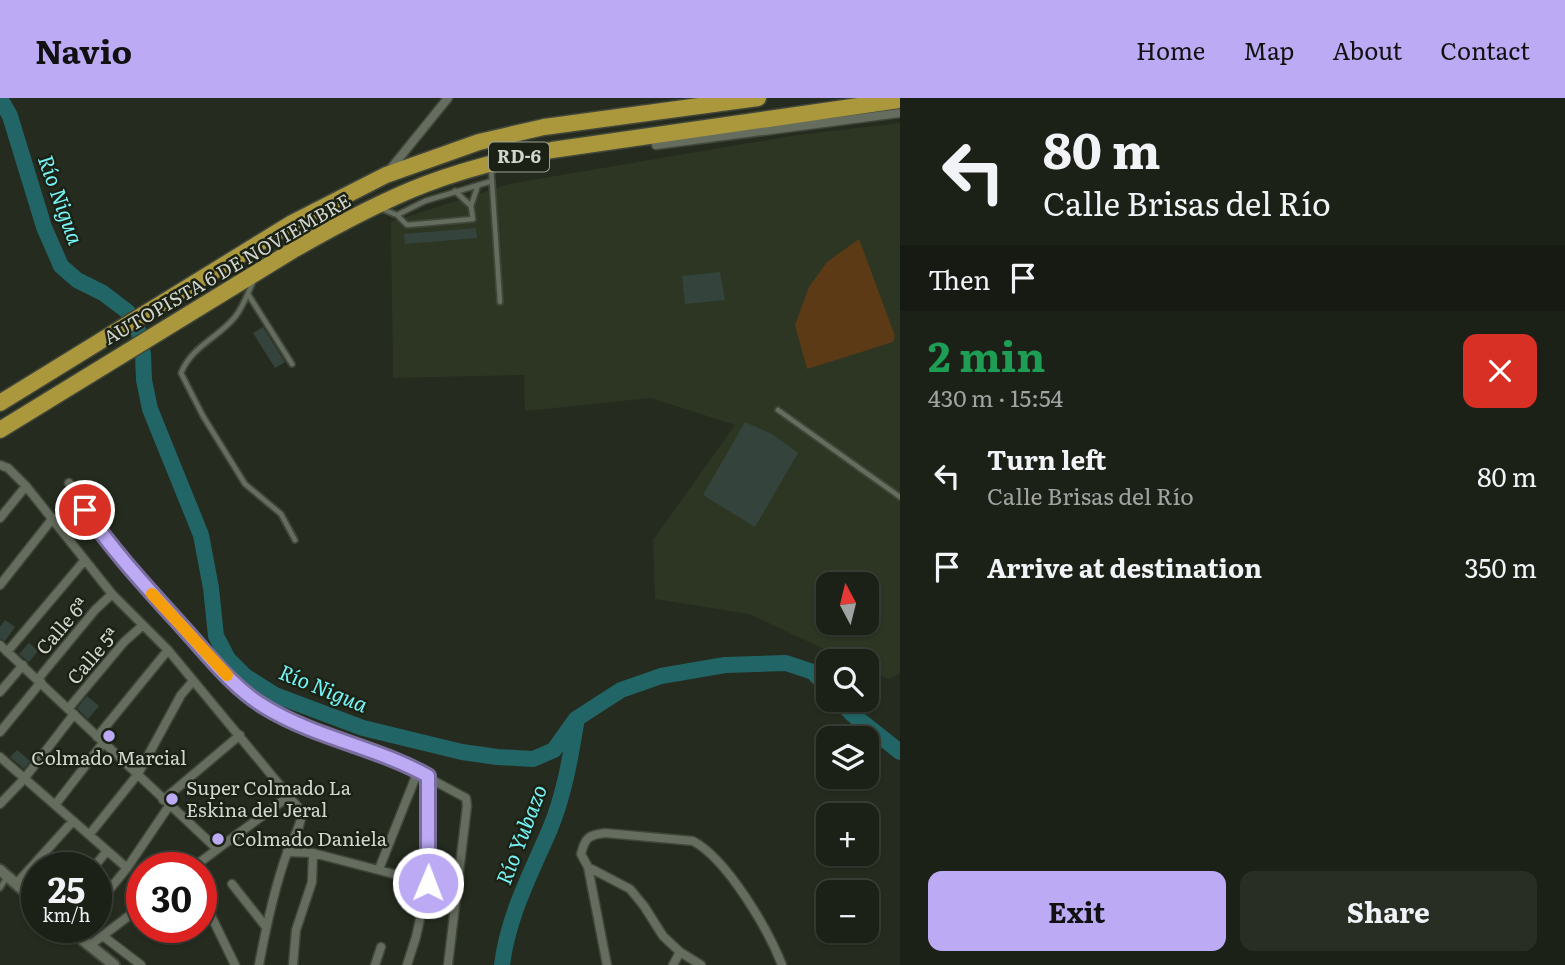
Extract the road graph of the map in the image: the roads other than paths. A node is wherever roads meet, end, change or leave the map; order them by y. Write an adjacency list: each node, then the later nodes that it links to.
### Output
1 (448, 98): 10 (street)
2 (758, 98): 4 (highway, AUTOPISTA 6 DE NOVIEMBRE / RD-6)
3 (900, 100): 6 (highway, AUTOPISTA 6 DE NOVIEMBRE / RD-6)
4 (720, 101): 6 (street); 10 (highway, AUTOPISTA 6 DE NOVIEMBRE / RD-6)
5 (900, 113): 6 (street)
6 (723, 131): 7 (highway, AUTOPISTA 6 DE NOVIEMBRE / RD-6); 8 (street)
7 (594, 144): 8 (highway); 9 (highway, AUTOPISTA 6 DE NOVIEMBRE / RD-6)
8 (656, 145)
9 (491, 163): 11 (lane); 14 (highway, AUTOPISTA 6 DE NOVIEMBRE / RD-6)
10 (386, 175): 21 (highway, AUTOPISTA 6 DE NOVIEMBRE / RD-6)
11 (492, 181): 12 (lane); 19 (lane)
12 (478, 184): 13 (lane); 15 (lane)
13 (455, 191): 15 (lane); 16 (lane)
14 (376, 206): 16 (lane); 17 (highway, AUTOPISTA 6 DE NOVIEMBRE / RD-6)
15 (471, 206): 16 (lane)
16 (397, 215)
17 (257, 271): 18 (lane); 23 (highway, AUTOPISTA 6 DE NOVIEMBRE / RD-6)
18 (248, 293): 20 (lane); 30 (lane)
19 (500, 302)
20 (292, 364)
21 (0, 403)
22 (778, 410): 27 (lane)
23 (0, 430)
24 (0, 465): 26 (street)
25 (69, 483): 47 (street)
26 (26, 486): 28 (street); 29 (street)
27 (900, 497)
28 (0, 518)
29 (52, 518): 31 (street); 32 (street)
30 (295, 540)
31 (84, 561): 33 (street); 37 (street)
32 (0, 585)
33 (113, 594): 34 (street); 39 (street, Calle 6ª)
34 (143, 625): 36 (street); 42 (street, Calle 5ª)
35 (0, 645): 37 (street)
36 (168, 650): 40 (street); 45 (street)
37 (7, 652): 38 (street)
38 (23, 665): 39 (street); 41 (street)
39 (39, 681): 42 (street); 43 (street, Calle 6ª)
40 (193, 681): 44 (street); 48 (street)
41 (0, 692)
42 (71, 711): 45 (street); 50 (street, Calle 5ª)
43 (0, 732)
44 (240, 735): 51 (street); 52 (street)
45 (100, 740): 48 (street); 54 (street)
46 (2, 762): 50 (street)
47 (418, 771): 49 (street); 66 (street)
48 (138, 774): 52 (street); 56 (street)
49 (428, 776): 68 (street); 89 (street)
50 (24, 779): 53 (street, Calle 5ª); 54 (street)
51 (289, 796): 57 (street); 61 (street)
52 (166, 803): 57 (street); 59 (street)
53 (0, 804)
54 (55, 805): 55 (street)
55 (73, 821): 56 (street); 67 (street)
56 (89, 835): 58 (street)
57 (217, 849): 60 (street)
58 (107, 850): 63 (street)
59 (137, 852)
60 (213, 852)
61 (287, 852): 62 (street); 73 (street)
62 (313, 853): 66 (street); 86 (street)
63 (126, 867)
64 (588, 867): 81 (street); 90 (street); 93 (street)
65 (126, 869): 70 (street)
66 (379, 869): 68 (street)
67 (8, 877): 71 (lane)
68 (428, 883): 88 (street)
69 (232, 884): 73 (street)
70 (112, 886)
71 (0, 888)
72 (126, 918): 75 (street)
73 (266, 927): 85 (street)
74 (217, 928): 84 (street)
75 (112, 929)
76 (86, 943): 79 (street)
77 (93, 943): 79 (street)
78 (112, 943): 83 (street)
79 (89, 946): 82 (street)
80 (381, 947): 87 (street)
81 (680, 952): 91 (street); 92 (street)
82 (114, 965)
83 (141, 965)
84 (235, 965)
85 (259, 965)
86 (293, 965)
87 (375, 965)
88 (407, 965)
89 (448, 965)
90 (607, 965)
91 (673, 965)
92 (701, 965)
93 (782, 965)

